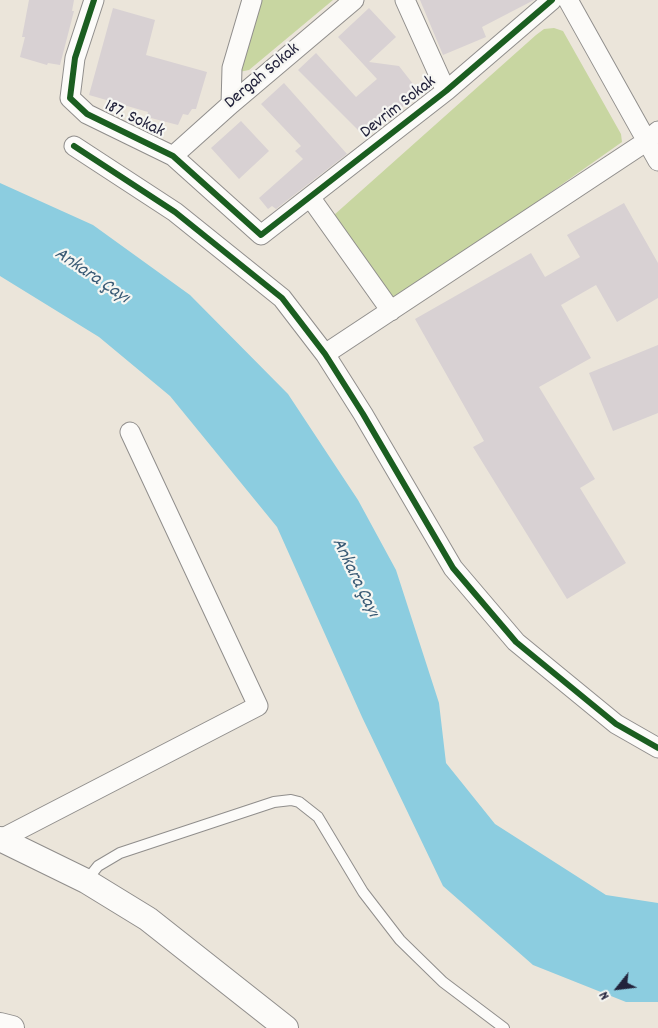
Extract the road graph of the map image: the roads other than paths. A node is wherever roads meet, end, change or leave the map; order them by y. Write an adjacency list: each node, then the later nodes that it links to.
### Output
1 (94, 0): 11 (street, 187. Sokak)
2 (252, 0): 8 (street)
3 (354, 0): 8 (street, Dergah Sokak)
4 (405, 0): 7 (street)
5 (552, 0): 7 (street, Devrim Sokak)
6 (568, 0): 9 (street)
7 (446, 91): 13 (street, Devrim Sokak)
8 (231, 104): 11 (street, Dergah Sokak)
9 (652, 136): 12 (street); 15 (street)
10 (74, 146): 16 (street)
11 (173, 156): 14 (street, 187. Sokak)
12 (658, 161)
13 (310, 197): 14 (street, Devrim Sokak); 15 (street)
14 (261, 235)
15 (391, 311): 16 (street)
16 (325, 354): 18 (street)
17 (130, 432): 19 (street)
18 (658, 748)
19 (1, 839): 20 (street)
20 (86, 881): 23 (street); 24 (lane)
21 (0, 1025): 22 (street)
22 (12, 1028)
23 (286, 1028)
24 (504, 1028)

